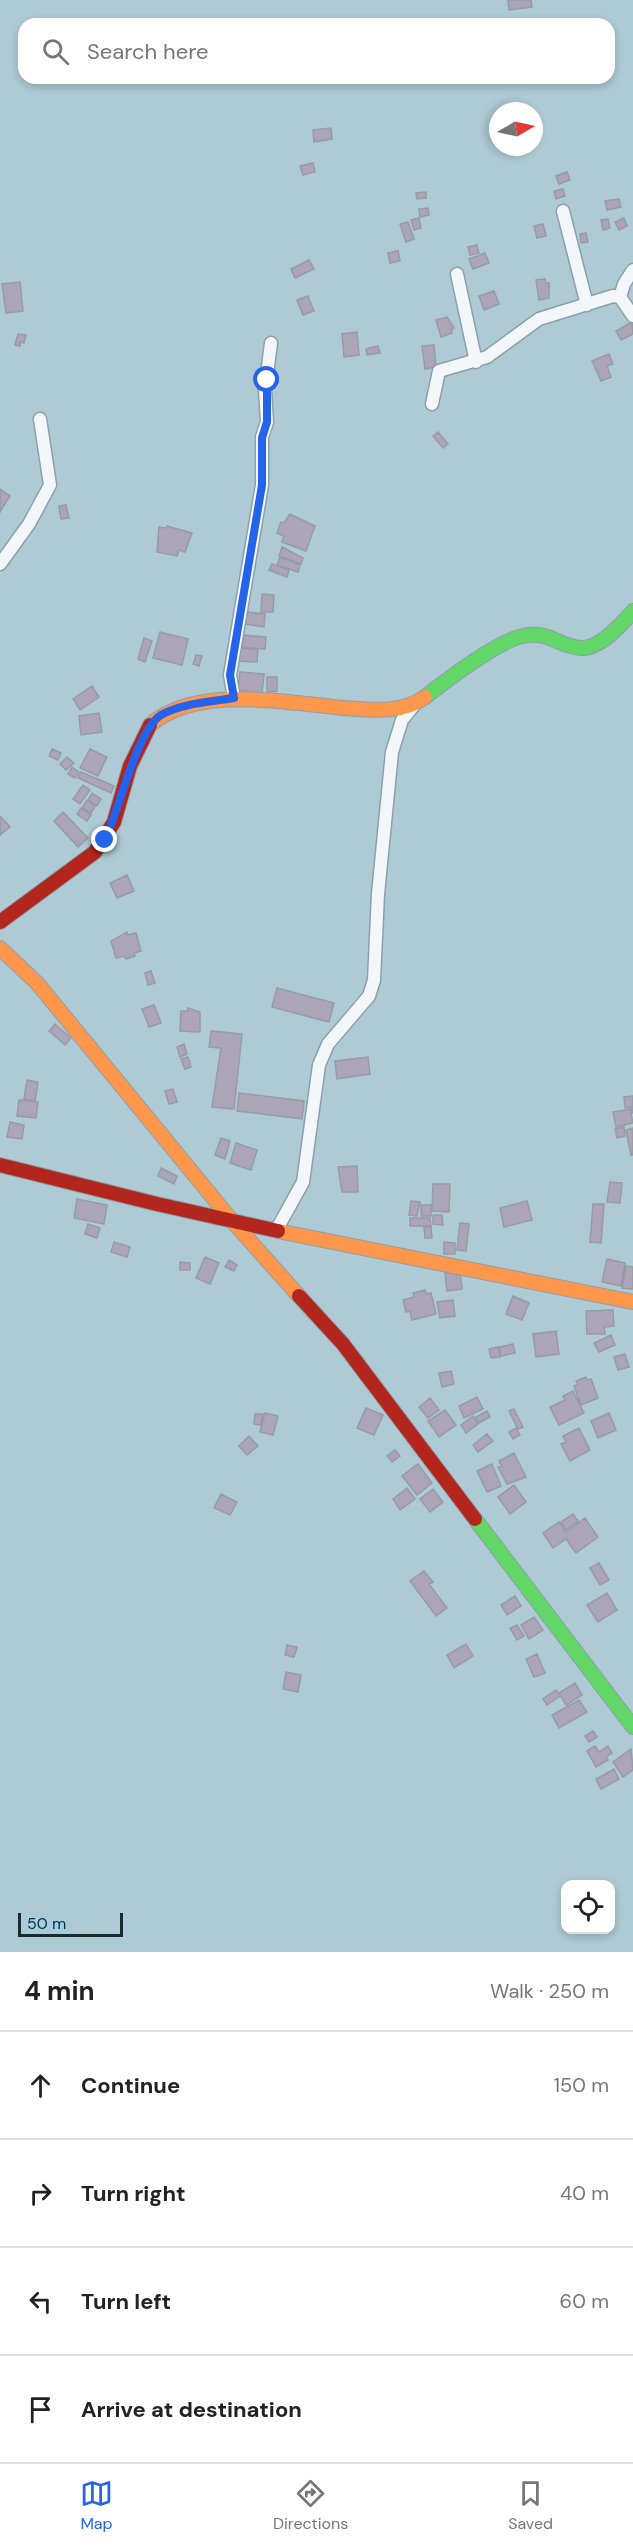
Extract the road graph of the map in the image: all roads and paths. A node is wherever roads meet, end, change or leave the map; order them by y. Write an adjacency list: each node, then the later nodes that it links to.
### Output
1 (562, 211): 5 (street)
2 (633, 270): 4 (street)
3 (458, 274): 8 (street)
4 (620, 297): 5 (street); 6 (street)
5 (587, 305): 8 (street)
6 (633, 316)
7 (271, 343): 13 (street)
8 (476, 362): 9 (street)
9 (432, 404)
10 (40, 419): 11 (street)
11 (0, 564)
12 (633, 611): 14 (street)
13 (234, 698): 14 (street); 15 (street)
14 (415, 704): 19 (street)
15 (0, 922)
16 (0, 948): 18 (street)
17 (0, 1165): 18 (street)
18 (232, 1222): 19 (street); 21 (street)
19 (278, 1229): 20 (street)
20 (633, 1302)
21 (632, 1722)

